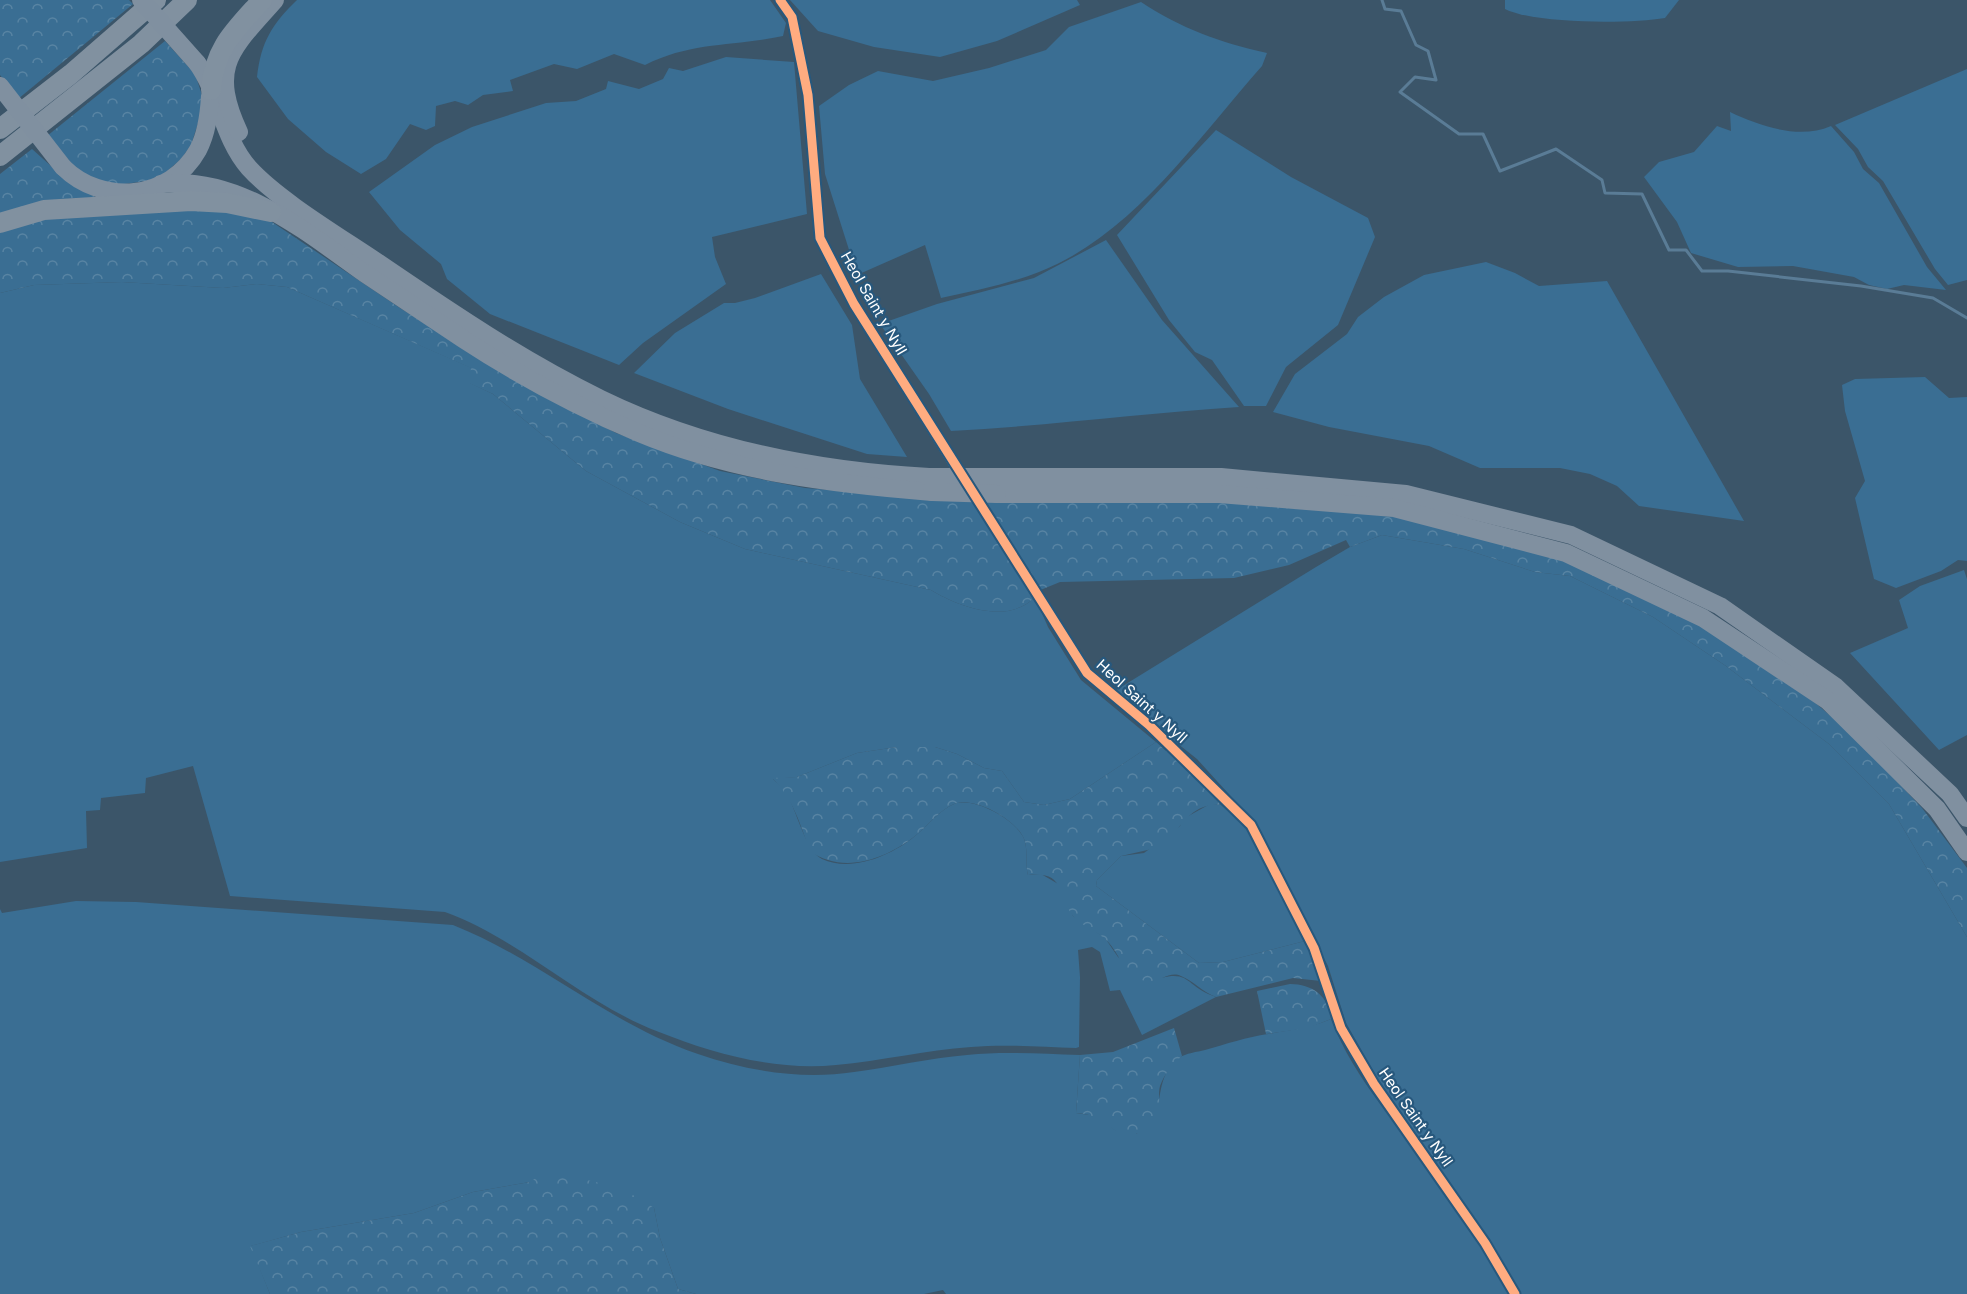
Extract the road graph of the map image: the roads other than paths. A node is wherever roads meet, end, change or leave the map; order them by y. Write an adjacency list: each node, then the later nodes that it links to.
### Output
1 (141, 0): 8 (highway, bridge)
2 (156, 0): 9 (highway)
3 (188, 0): 10 (highway)
4 (262, 0): 8 (highway)
5 (274, 0): 16 (highway)
6 (780, 0): 20 (street, Heol Saint y Nyll)
7 (0, 86): 12 (highway, bridge)
8 (211, 90): 11 (highway); 16 (highway)
9 (0, 129)
10 (0, 156)
11 (161, 184): 12 (highway); 14 (highway)
12 (133, 192): 13 (highway)
13 (58, 209): 14 (highway); 15 (highway)
14 (272, 212): 17 (highway)
15 (0, 223)
16 (463, 320): 17 (highway)
17 (930, 484): 18 (highway, bridge); 19 (highway, bridge)
18 (1967, 819)
19 (1967, 852)
20 (1515, 1294)

